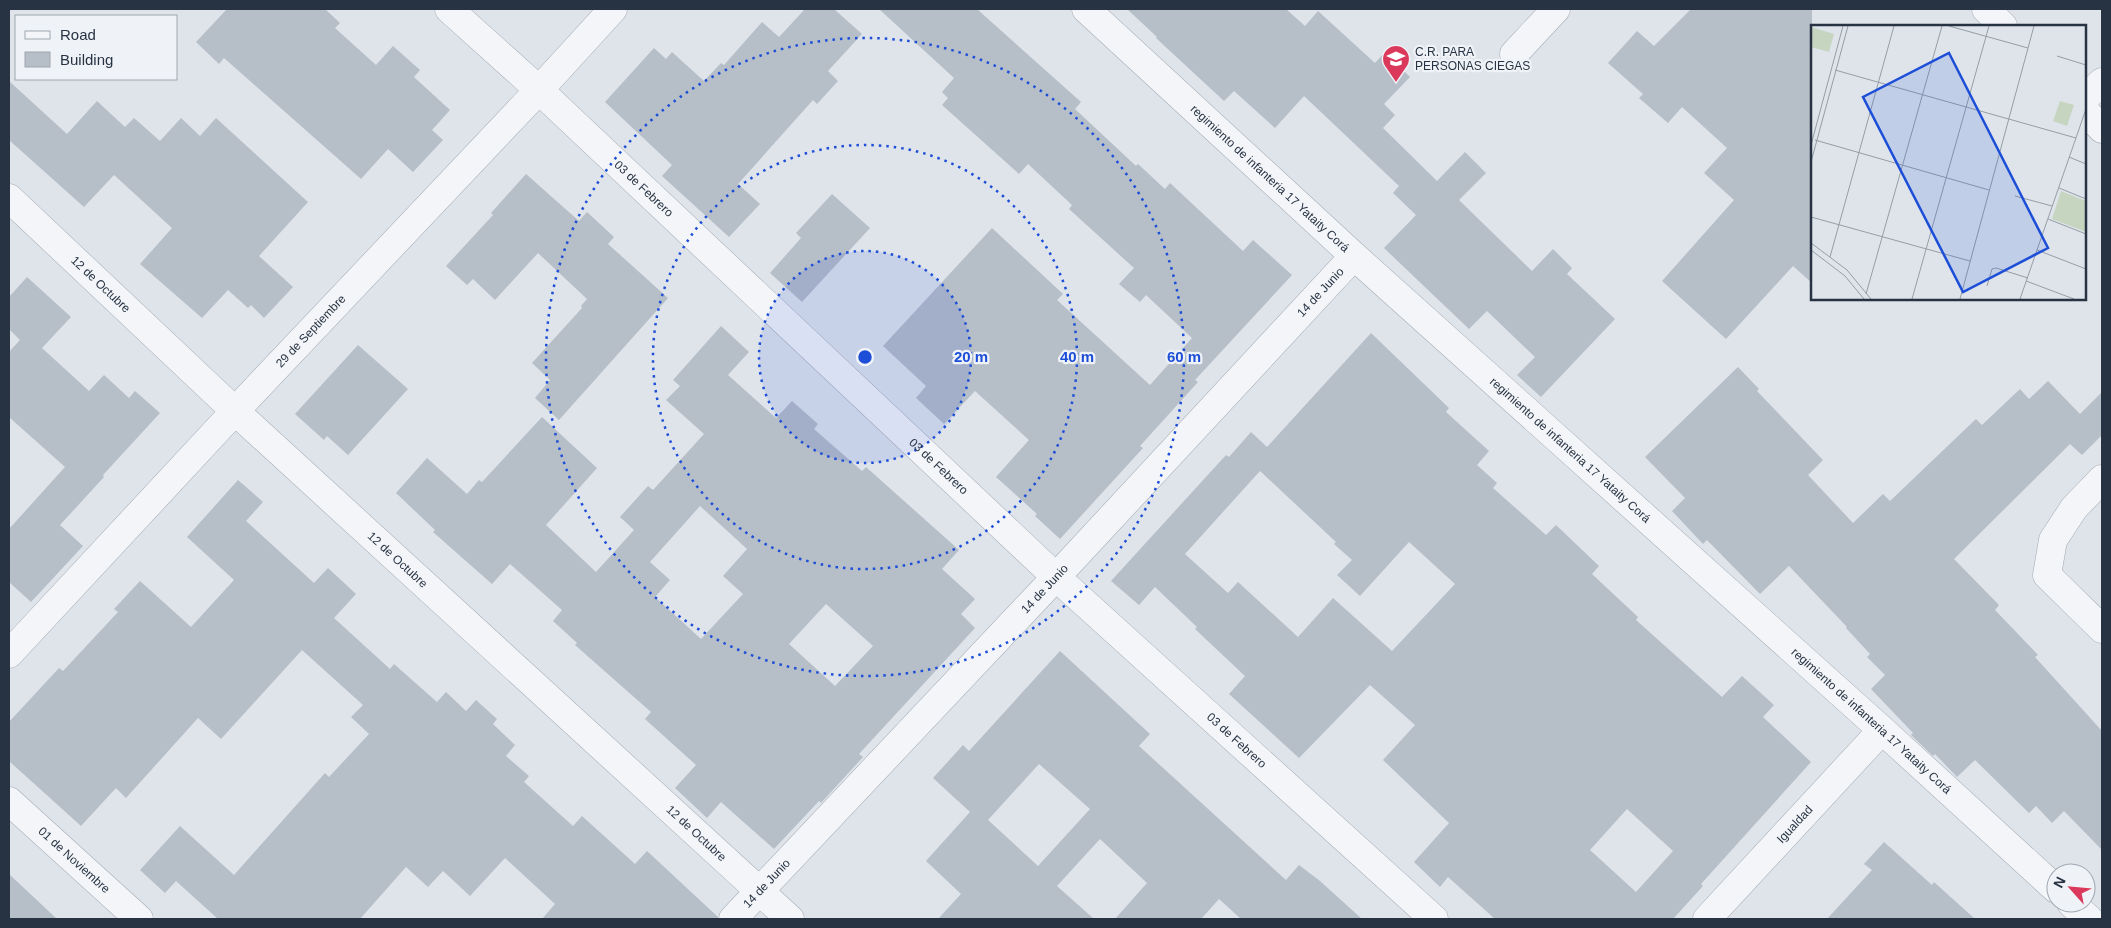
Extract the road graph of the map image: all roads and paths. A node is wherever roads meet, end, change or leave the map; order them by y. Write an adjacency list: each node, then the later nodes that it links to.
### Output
1 (449, 9): 9 (street, 03 de Febrero)
2 (613, 9): 9 (street, 29 de Septiembre)
3 (1086, 9): 14 (street, regimiento de infanteria 17 Yataity Corá)
4 (1556, 9): 7 (street)
5 (1986, 9): 6 (street)
6 (2002, 25)
7 (1514, 54)
8 (2102, 82): 10 (street)
9 (539, 90): 15 (street, 29 de Septiembre); 17 (street, 03 de Febrero)
10 (2086, 97)
11 (2086, 112): 12 (street)
12 (2102, 130)
13 (9, 198): 15 (street, 12 de Octubre)
14 (1354, 256): 17 (street, 14 de Junio); 20 (street, regimiento de infanteria 17 Yataity Corá)
15 (235, 411): 19 (street, 29 de Septiembre); 23 (street, 12 de Octubre)
16 (2102, 479): 18 (street)
17 (1056, 577): 23 (street, 14 de Junio); 27 (street, 03 de Febrero)
18 (2102, 629)
19 (9, 654)
20 (1882, 730): 22 (street, regimiento de infanteria 17 Yataity Corá); 28 (street, Igualdad)
21 (9, 801): 24 (street, 01 de Noviembre)
22 (2046, 880)
23 (759, 892): 25 (street, 14 de Junio); 26 (street, 12 de Octubre)
24 (139, 919)
25 (733, 919)
26 (790, 919)
27 (1434, 919)
28 (1707, 919)

